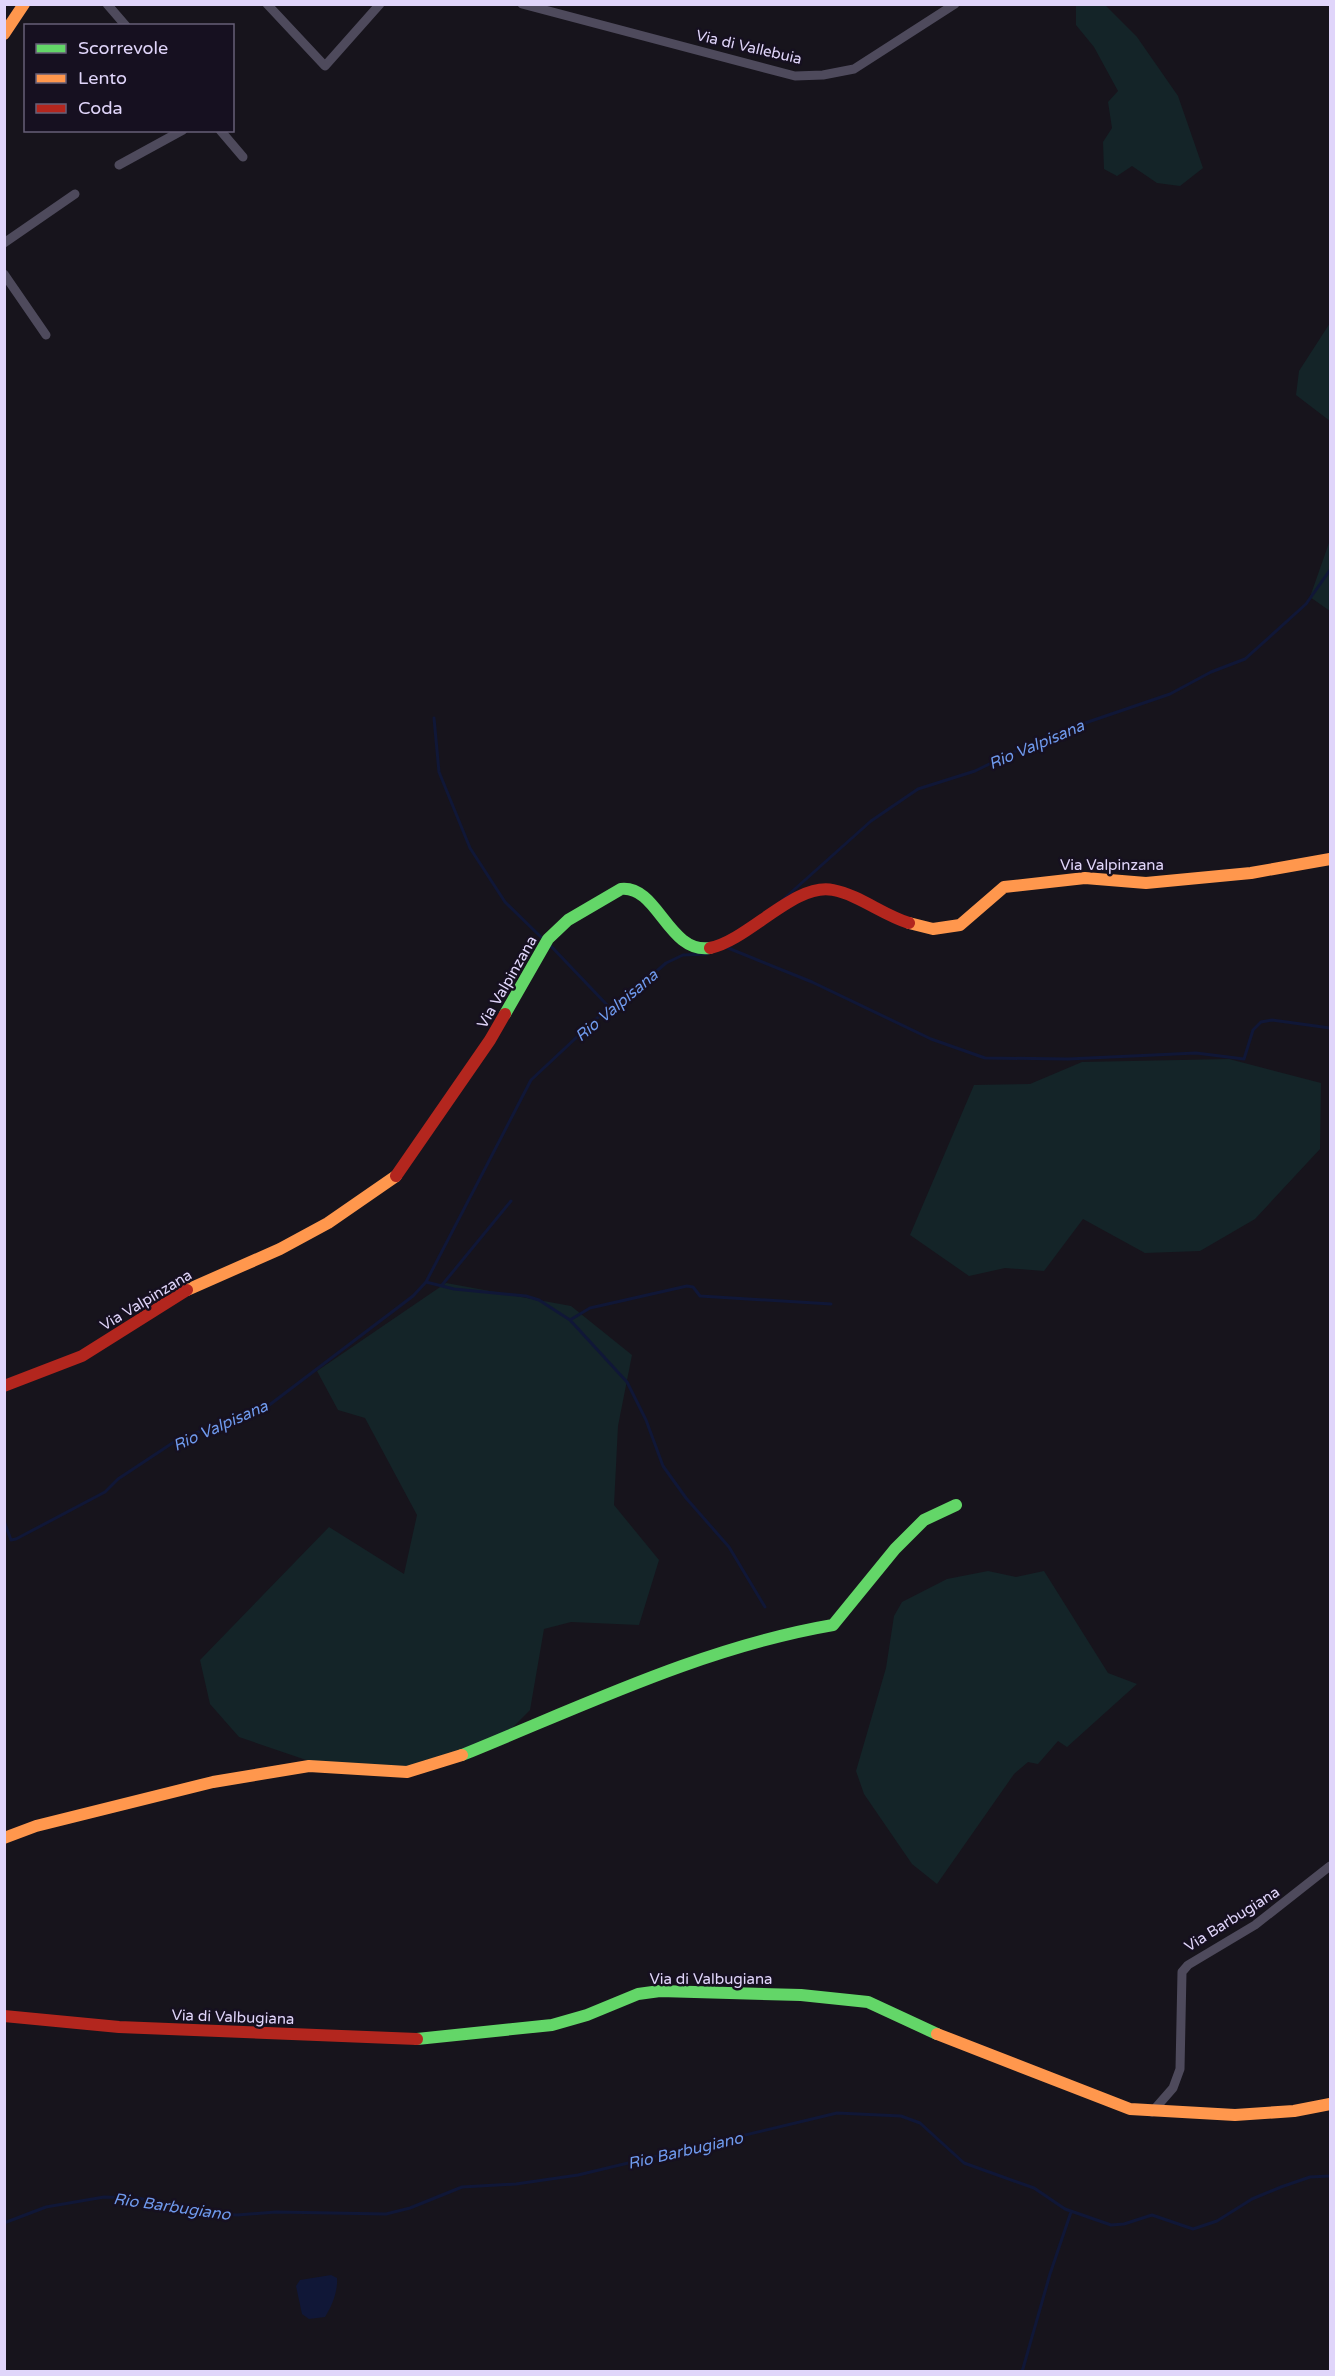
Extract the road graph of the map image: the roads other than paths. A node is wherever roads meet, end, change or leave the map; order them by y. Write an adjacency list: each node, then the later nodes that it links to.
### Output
1 (24, 4): 8 (street)
2 (107, 4): 7 (street)
3 (267, 4): 4 (street)
4 (381, 4)
5 (522, 4): 6 (street, Via di Vallebuia)
6 (955, 4)
7 (124, 24)
8 (4, 34)
9 (179, 132): 12 (street)
10 (222, 132): 11 (street)
11 (243, 157)
12 (119, 165)
13 (75, 194): 14 (street)
14 (4, 243)
15 (4, 274): 16 (street)
16 (46, 335)
17 (1330, 859): 18 (street, Via Valpinzana)
18 (4, 1386)
19 (956, 1505): 20 (street)
20 (4, 1838)
21 (1330, 1866): 24 (street, Via Barbugiana)
22 (4, 2016): 24 (street, Via di Valbugiana)
23 (1330, 2104): 24 (street, Via di Valbugiana)
24 (1152, 2112)

